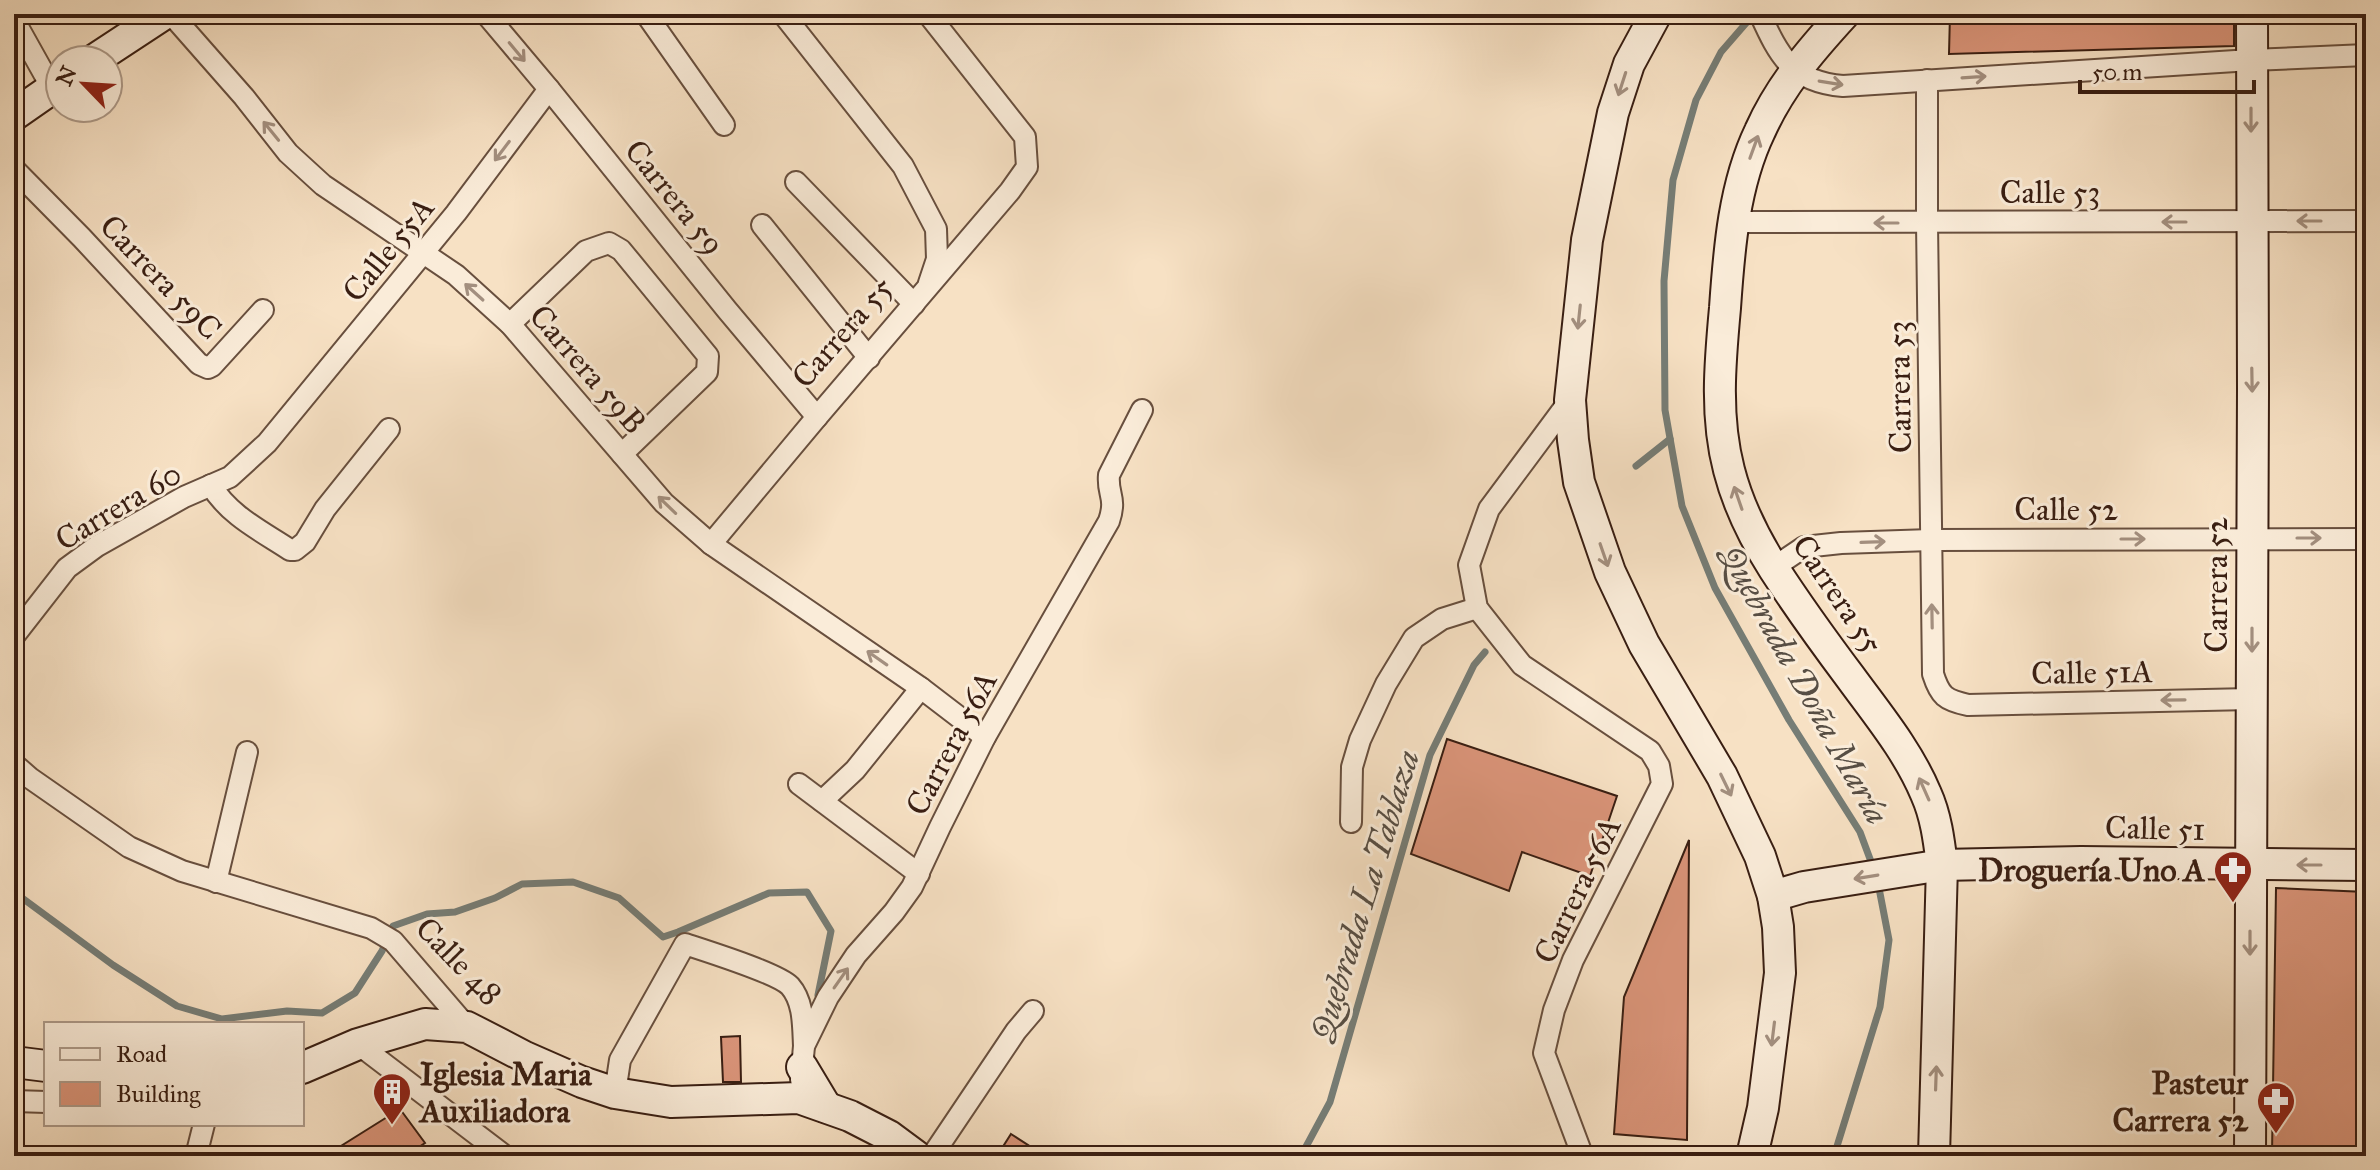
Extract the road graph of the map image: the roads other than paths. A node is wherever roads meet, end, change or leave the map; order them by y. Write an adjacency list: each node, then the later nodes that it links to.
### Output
1 (164, 14): 12 (street)
2 (171, 14): 29 (street, Carrera 59B, one-way to 2)
3 (486, 14): 18 (street, Carrera 59, one-way to 18)
4 (646, 14): 21 (street)
5 (783, 14): 30 (street)
6 (928, 14): 30 (street, Carrera 55)
7 (1656, 14): 34 (street, one-way to 34)
8 (1760, 14): 16 (street)
9 (1844, 14): 16 (street, Carrera 55)
10 (2252, 14): 14 (street, Carrera 52)
11 (14, 20): 15 (street)
12 (118, 44)
13 (2366, 55): 14 (street)
14 (2251, 60): 17 (street, one-way to 14); 24 (street, Carrera 52, one-way to 24)
15 (44, 66)
16 (1795, 71): 17 (street, one-way to 17); 26 (street, Carrera 55, one-way to 16)
17 (1927, 80): 27 (street, Carrera 53)
18 (549, 89): 29 (street, Calle 55A, one-way to 29); 36 (street, Carrera 59)
19 (44, 94): 20 (street)
20 (14, 115)
21 (724, 125)
22 (14, 169): 31 (street, Carrera 59C)
23 (796, 182): 30 (street)
24 (2252, 221): 25 (street, Calle 53, one-way to 24); 27 (street, Calle 53, one-way to 27); 41 (street, Carrera 52, one-way to 41)
25 (2366, 221)
26 (1734, 222): 27 (street, Calle 53, one-way to 26); 45 (street, Carrera 55, one-way to 26)
27 (1927, 223): 43 (street, Carrera 53)
28 (762, 225): 33 (street)
29 (423, 254): 32 (street, Carrera 59B, one-way to 29); 38 (street, Calle 55A)
30 (920, 298): 33 (street, Carrera 55)
31 (263, 310)
32 (510, 324): 39 (street, Carrera 59B); 39 (street)
33 (869, 358): 36 (street, Carrera 55)
34 (1570, 400): 46 (street); 62 (street, one-way to 62)
35 (1142, 410): 51 (street, Carrera 56A)
36 (817, 417): 44 (street, Carrera 55)
37 (389, 429): 40 (street)
38 (267, 443): 40 (street, Carrera 60)
39 (622, 454): 44 (street, Carrera 59B, one-way to 39)
40 (211, 485): 47 (street, Carrera 60)
41 (2252, 538): 42 (street, Calle 52, one-way to 42); 43 (street, Calle 52, one-way to 41); 50 (street, Carrera 52, one-way to 50)
42 (2366, 539)
43 (1931, 540): 45 (street, Calle 52, one-way to 43); 49 (street, Carrera 53, one-way to 43)
44 (711, 544): 48 (street, Carrera 59B, one-way to 44)
45 (1773, 568): 59 (street, Carrera 55, one-way to 45)
46 (1477, 608): 56 (street); 75 (street, Carrera 56A)
47 (14, 636)
48 (921, 688): 51 (street, Carrera 59B); 55 (street)
49 (1938, 691): 50 (street, Calle 51A, one-way to 49)
50 (2251, 699): 57 (street, Carrera 52)
51 (985, 737): 60 (street, Carrera 56A)
52 (247, 752): 61 (street)
53 (14, 764): 61 (street, Calle 48)
54 (799, 784): 55 (street)
55 (822, 801): 60 (street)
56 (1351, 822)
57 (2251, 865): 58 (street, Calle 51, one-way to 57); 59 (street, Calle 51); 82 (street, Carrera 52, one-way to 82)
58 (2366, 865)
59 (1936, 866): 62 (street, Calle 51, one-way to 62); 81 (street, Carrera 55, one-way to 59)
60 (919, 874): 66 (street, Carrera 56A, one-way to 60)
61 (216, 882): 64 (street, Calle 48)
62 (1773, 896): 80 (street, one-way to 80)
63 (1033, 1011): 79 (street)
64 (467, 1027): 65 (street); 70 (street, Calle 48)
65 (358, 1044): 69 (street); 77 (street)
66 (803, 1056): 70 (street); 73 (street)
67 (14, 1062): 68 (street)
68 (44, 1066)
69 (304, 1067)
70 (615, 1093): 73 (street, Calle 48)
71 (14, 1101): 72 (street)
72 (44, 1102)
73 (813, 1103): 78 (street, Calle 48)
74 (204, 1126): 76 (street)
75 (1580, 1149)
76 (196, 1156)
77 (505, 1156)
78 (916, 1156)
79 (932, 1156)
80 (1752, 1156)
81 (1934, 1156)
82 (2250, 1156)

